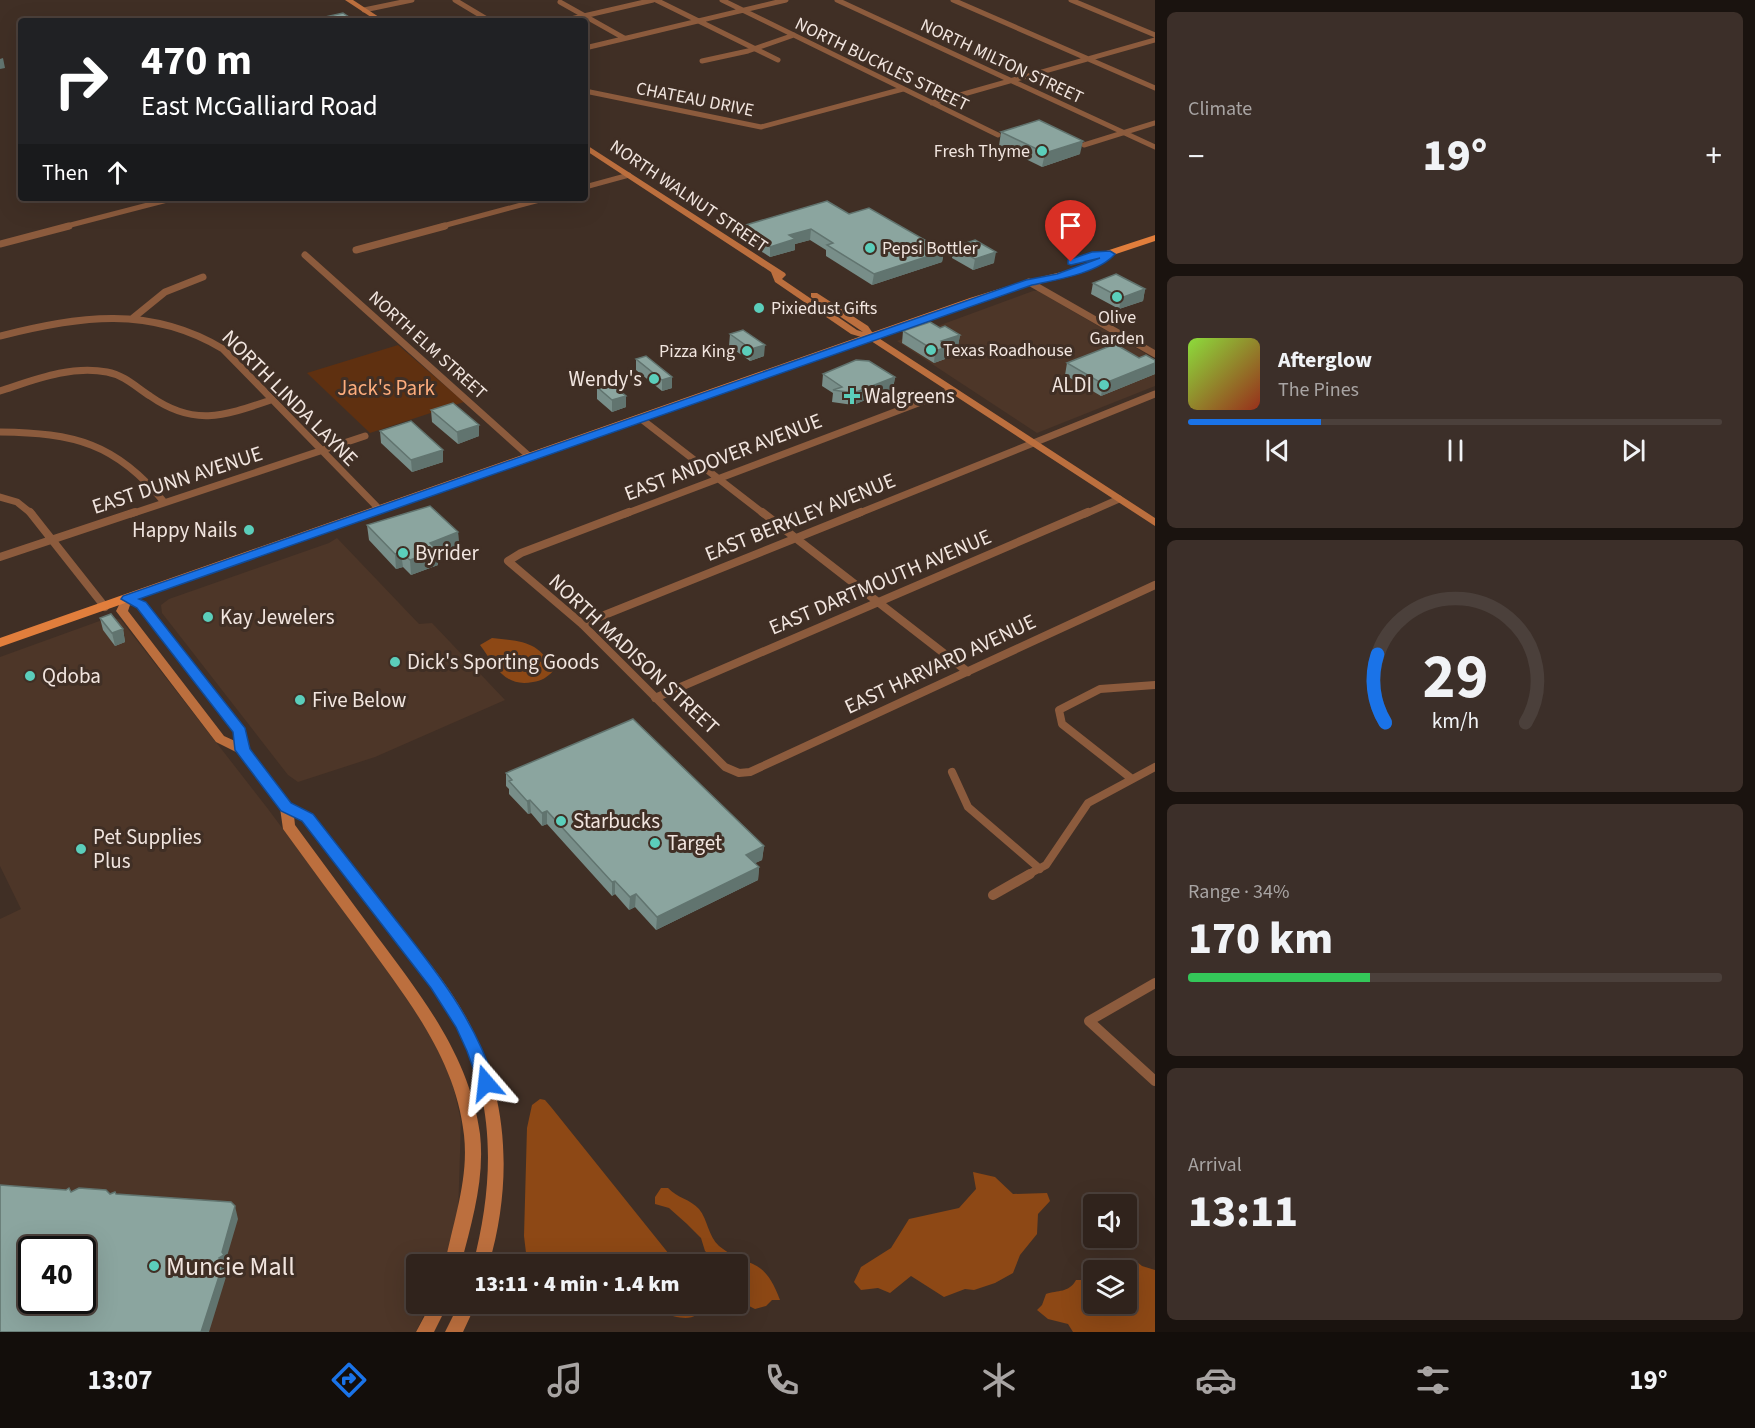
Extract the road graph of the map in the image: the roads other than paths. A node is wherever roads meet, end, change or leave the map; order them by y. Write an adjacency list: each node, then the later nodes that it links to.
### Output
1 (348, 0): 11 (street)
2 (412, 0): 11 (street)
3 (455, 0): 15 (street)
4 (655, 0): 13 (street); 17 (street)
5 (722, 0): 12 (street, NORTH BUCKLES STREET)
6 (786, 0): 12 (street)
7 (837, 0): 27 (street, NORTH MILTON STREET)
8 (953, 0): 24 (street)
9 (1071, 0): 19 (street)
10 (560, 2): 13 (street)
11 (364, 10): 14 (street)
12 (743, 10): 17 (street); 18 (street, NORTH BUCKLES STREET)
13 (584, 15): 16 (street); 20 (street)
14 (377, 18)
15 (485, 18)
16 (573, 18)
17 (697, 21): 20 (street); 23 (street)
18 (794, 35): 23 (street); 29 (street, NORTH BUCKLES STREET)
19 (1155, 35)
20 (624, 38): 22 (street)
21 (1155, 40): 24 (street)
22 (588, 47)
23 (755, 49): 25 (street); 26 (street)
24 (1090, 59): 27 (street); 28 (street)
25 (778, 60)
26 (702, 61)
27 (1012, 81): 31 (street); 33 (street, NORTH MILTON STREET)
28 (1155, 87)
29 (903, 89): 30 (street, CHATEAU DRIVE); 31 (street, NORTH BUCKLES STREET)
30 (588, 92)
31 (932, 103): 34 (street, NORTH BUCKLES STREET)
32 (1155, 123): 33 (street)
33 (1124, 133): 35 (street); 36 (street, NORTH MILTON STREET)
34 (998, 135)
35 (1084, 145)
36 (1155, 147)
37 (588, 148): 38 (street, NORTH WALNUT STREET)
38 (629, 175): 39 (street); 50 (street, NORTH WALNUT STREET)
39 (588, 186)
40 (164, 201): 43 (street)
41 (536, 201): 44 (street)
42 (1155, 238): 47 (main road)
43 (0, 244)
44 (356, 250)
45 (305, 255): 61 (street, NORTH ELM STREET)
46 (203, 277): 48 (street)
47 (1029, 282): 50 (main road); 51 (street)
48 (133, 318): 49 (street, NORTH LINDA LAYNE); 55 (street, NORTH LINDA LAYNE)
49 (0, 336)
50 (871, 337): 53 (street, NORTH WALNUT STREET); 56 (main road)
51 (1155, 354)
52 (0, 391): 55 (street)
53 (950, 391): 59 (street, NORTH WALNUT STREET); 62 (street, EAST ANDOVER AVENUE)
54 (1155, 394): 59 (street)
55 (271, 400): 60 (street, NORTH LINDA LAYNE)
56 (640, 418): 61 (main road); 62 (street)
57 (0, 432): 65 (street)
58 (365, 436): 60 (street, EAST DUNN AVENUE)
59 (1033, 444): 64 (street, NORTH WALNUT STREET); 68 (street, EAST BERKLEY AVENUE)
60 (321, 451): 65 (street, EAST DUNN AVENUE); 66 (street, NORTH LINDA LAYNE)
61 (530, 457): 66 (main road)
62 (717, 479): 68 (street); 71 (street, EAST ANDOVER AVENUE)
63 (0, 496): 69 (street)
64 (1119, 500): 67 (street, NORTH WALNUT STREET); 74 (street, EAST DARTMOUTH AVENUE)
65 (164, 502): 69 (street, EAST DUNN AVENUE)
66 (380, 510): 73 (main road)
67 (1155, 523)
68 (795, 537): 74 (street); 76 (street, EAST BERKLEY AVENUE)
69 (53, 540): 70 (street, EAST DUNN AVENUE); 75 (street)
70 (0, 557)
71 (509, 558): 76 (street, NORTH MADISON STREET)
72 (1155, 585): 78 (street, EAST HARVARD AVENUE)
73 (127, 599): 75 (main road); 81 (street); 81 (street)
74 (879, 602): 78 (street); 80 (street, EAST DARTMOUTH AVENUE)
75 (105, 607): 77 (main road)
76 (582, 624): 80 (street, NORTH MADISON STREET)
77 (0, 644)
78 (968, 672): 84 (street, EAST HARVARD AVENUE)
79 (1155, 685): 85 (street)
80 (655, 698): 84 (street, NORTH MADISON STREET)
81 (242, 750): 86 (street)
82 (1155, 767): 85 (street)
83 (952, 772): 87 (street)
84 (739, 773)
85 (1132, 779): 87 (street)
86 (286, 807): 91 (street); 92 (street)
87 (1040, 869): 88 (street)
88 (993, 895)
89 (1155, 983): 90 (street)
90 (1155, 1081)
91 (456, 1254)
92 (484, 1254)
93 (434, 1314): 95 (street)
94 (462, 1314): 96 (street)
95 (425, 1332)
96 (454, 1332)

